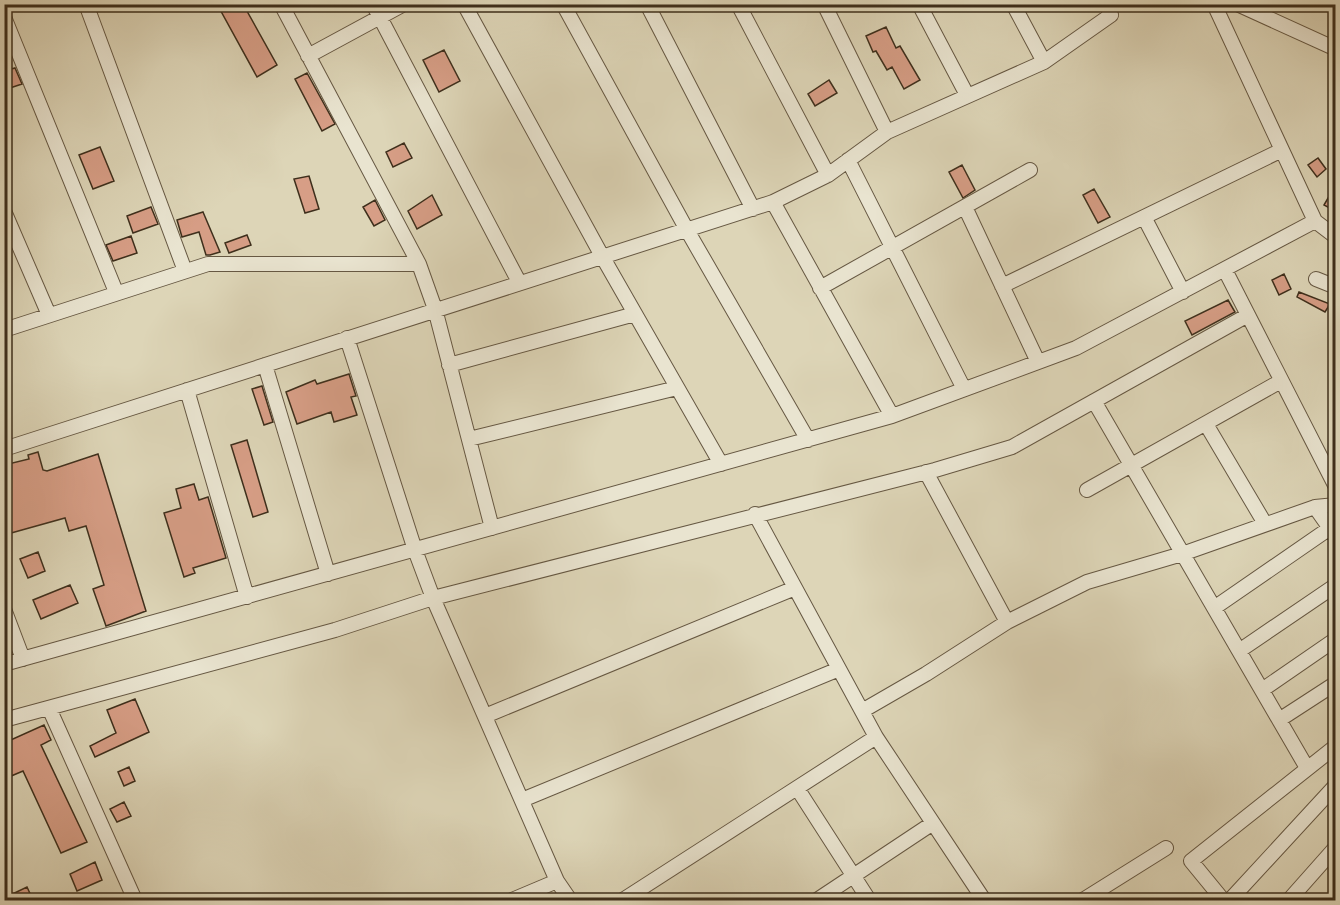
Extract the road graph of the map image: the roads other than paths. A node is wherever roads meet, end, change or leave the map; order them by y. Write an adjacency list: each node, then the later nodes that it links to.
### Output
1 (86, 4): 38 (street)
2 (281, 4): 18 (street)
3 (373, 4): 16 (street)
4 (404, 4): 16 (street)
5 (464, 4): 35 (street)
6 (563, 4): 32 (street)
7 (647, 4): 28 (street)
8 (738, 4): 25 (street)
9 (824, 4): 21 (street)
10 (919, 4): 20 (street)
11 (1013, 4): 19 (street)
12 (1106, 4): 19 (street)
13 (1214, 4): 22 (street)
14 (1237, 4): 17 (street)
15 (4, 17): 44 (street)
16 (380, 18): 18 (street); 40 (street)
17 (1335, 49)
18 (308, 56): 36 (street)
19 (1044, 62): 20 (street)
20 (967, 95): 21 (street)
21 (887, 132): 23 (street)
22 (1282, 150): 30 (street); 31 (street)
23 (848, 160): 25 (street); 34 (street)
24 (1030, 170): 27 (street)
25 (828, 175): 26 (street)
26 (773, 202): 28 (street); 43 (street)
27 (965, 207): 34 (street); 41 (street)
28 (753, 209): 32 (street)
29 (4, 212): 48 (street)
30 (1144, 217): 41 (street); 45 (street)
31 (1315, 221): 33 (street); 37 (street)
32 (687, 230): 35 (street); 63 (street)
33 (1335, 237)
34 (892, 247): 43 (street); 57 (street)
35 (602, 256): 40 (street); 47 (street)
36 (419, 264): 38 (street); 46 (street)
37 (1225, 270): 45 (street); 49 (street)
38 (185, 271): 44 (street)
39 (1316, 279): 42 (street)
40 (519, 282): 46 (street)
41 (1002, 286): 52 (street)
42 (1335, 287)
43 (820, 288): 60 (street)
44 (116, 292): 48 (street)
45 (1183, 292): 52 (street)
46 (435, 309): 51 (street); 54 (street)
47 (635, 314): 54 (street); 56 (street)
48 (49, 315): 50 (street)
49 (1248, 315): 55 (street); 59 (street)
50 (4, 330)
51 (347, 338): 53 (street); 76 (street)
52 (1038, 362): 57 (street)
53 (265, 365): 58 (street); 78 (street)
54 (449, 365): 62 (street)
55 (1281, 381): 61 (street); 68 (street)
56 (677, 388): 62 (street); 65 (street)
57 (964, 389): 60 (street)
58 (187, 390): 64 (street); 81 (street)
59 (1094, 401): 66 (street); 67 (street)
60 (891, 416): 63 (street)
61 (1206, 424): 66 (street); 73 (street)
62 (469, 439): 74 (street)
63 (808, 440): 65 (street)
64 (4, 448)
65 (721, 464): 74 (street)
66 (1131, 466): 69 (street); 77 (street)
67 (926, 472): 72 (street); 85 (street)
68 (1335, 487)
69 (1087, 490)
70 (1335, 505): 71 (street)
71 (1315, 507): 73 (street); 75 (street)
72 (755, 514): 80 (street); 82 (street)
73 (1264, 522): 77 (street)
74 (492, 528): 76 (street)
75 (1333, 533): 83 (street)
76 (415, 550): 78 (street); 82 (street)
77 (1182, 554): 83 (street); 85 (street)
78 (328, 574): 81 (street)
79 (1335, 585): 87 (street)
80 (795, 588): 90 (street); 95 (street)
81 (247, 597): 88 (street)
82 (433, 598): 93 (street); 95 (street)
83 (1214, 608): 87 (street)
84 (4, 609): 88 (street)
85 (1007, 622): 94 (street)
86 (1335, 639): 92 (street)
87 (1239, 651): 92 (street)
88 (22, 658): 89 (street)
89 (4, 664)
90 (839, 669): 94 (street); 103 (street)
91 (1335, 683): 97 (street)
92 (1262, 690): 97 (street)
93 (49, 708): 96 (street); 109 (street)
94 (862, 711): 98 (street)
95 (485, 716): 103 (street)
96 (4, 720)
97 (1280, 720): 100 (street)
98 (876, 737): 102 (street); 104 (street)
99 (1335, 746): 100 (street)
100 (1307, 768): 117 (street)
101 (1335, 785): 118 (street)
102 (797, 788): 107 (street); 112 (street)
103 (522, 800): 108 (street)
104 (933, 823): 107 (street); 115 (street)
105 (1335, 847): 119 (street)
106 (1166, 848): 116 (street)
107 (853, 876): 113 (street); 114 (street)
108 (557, 881): 110 (street); 111 (street)
109 (135, 900)
110 (512, 900)
111 (570, 900)
112 (623, 900)
113 (817, 900)
114 (868, 900)
115 (984, 900)
116 (1083, 900)
117 (1223, 900)
118 (1230, 900)
119 (1289, 900)

